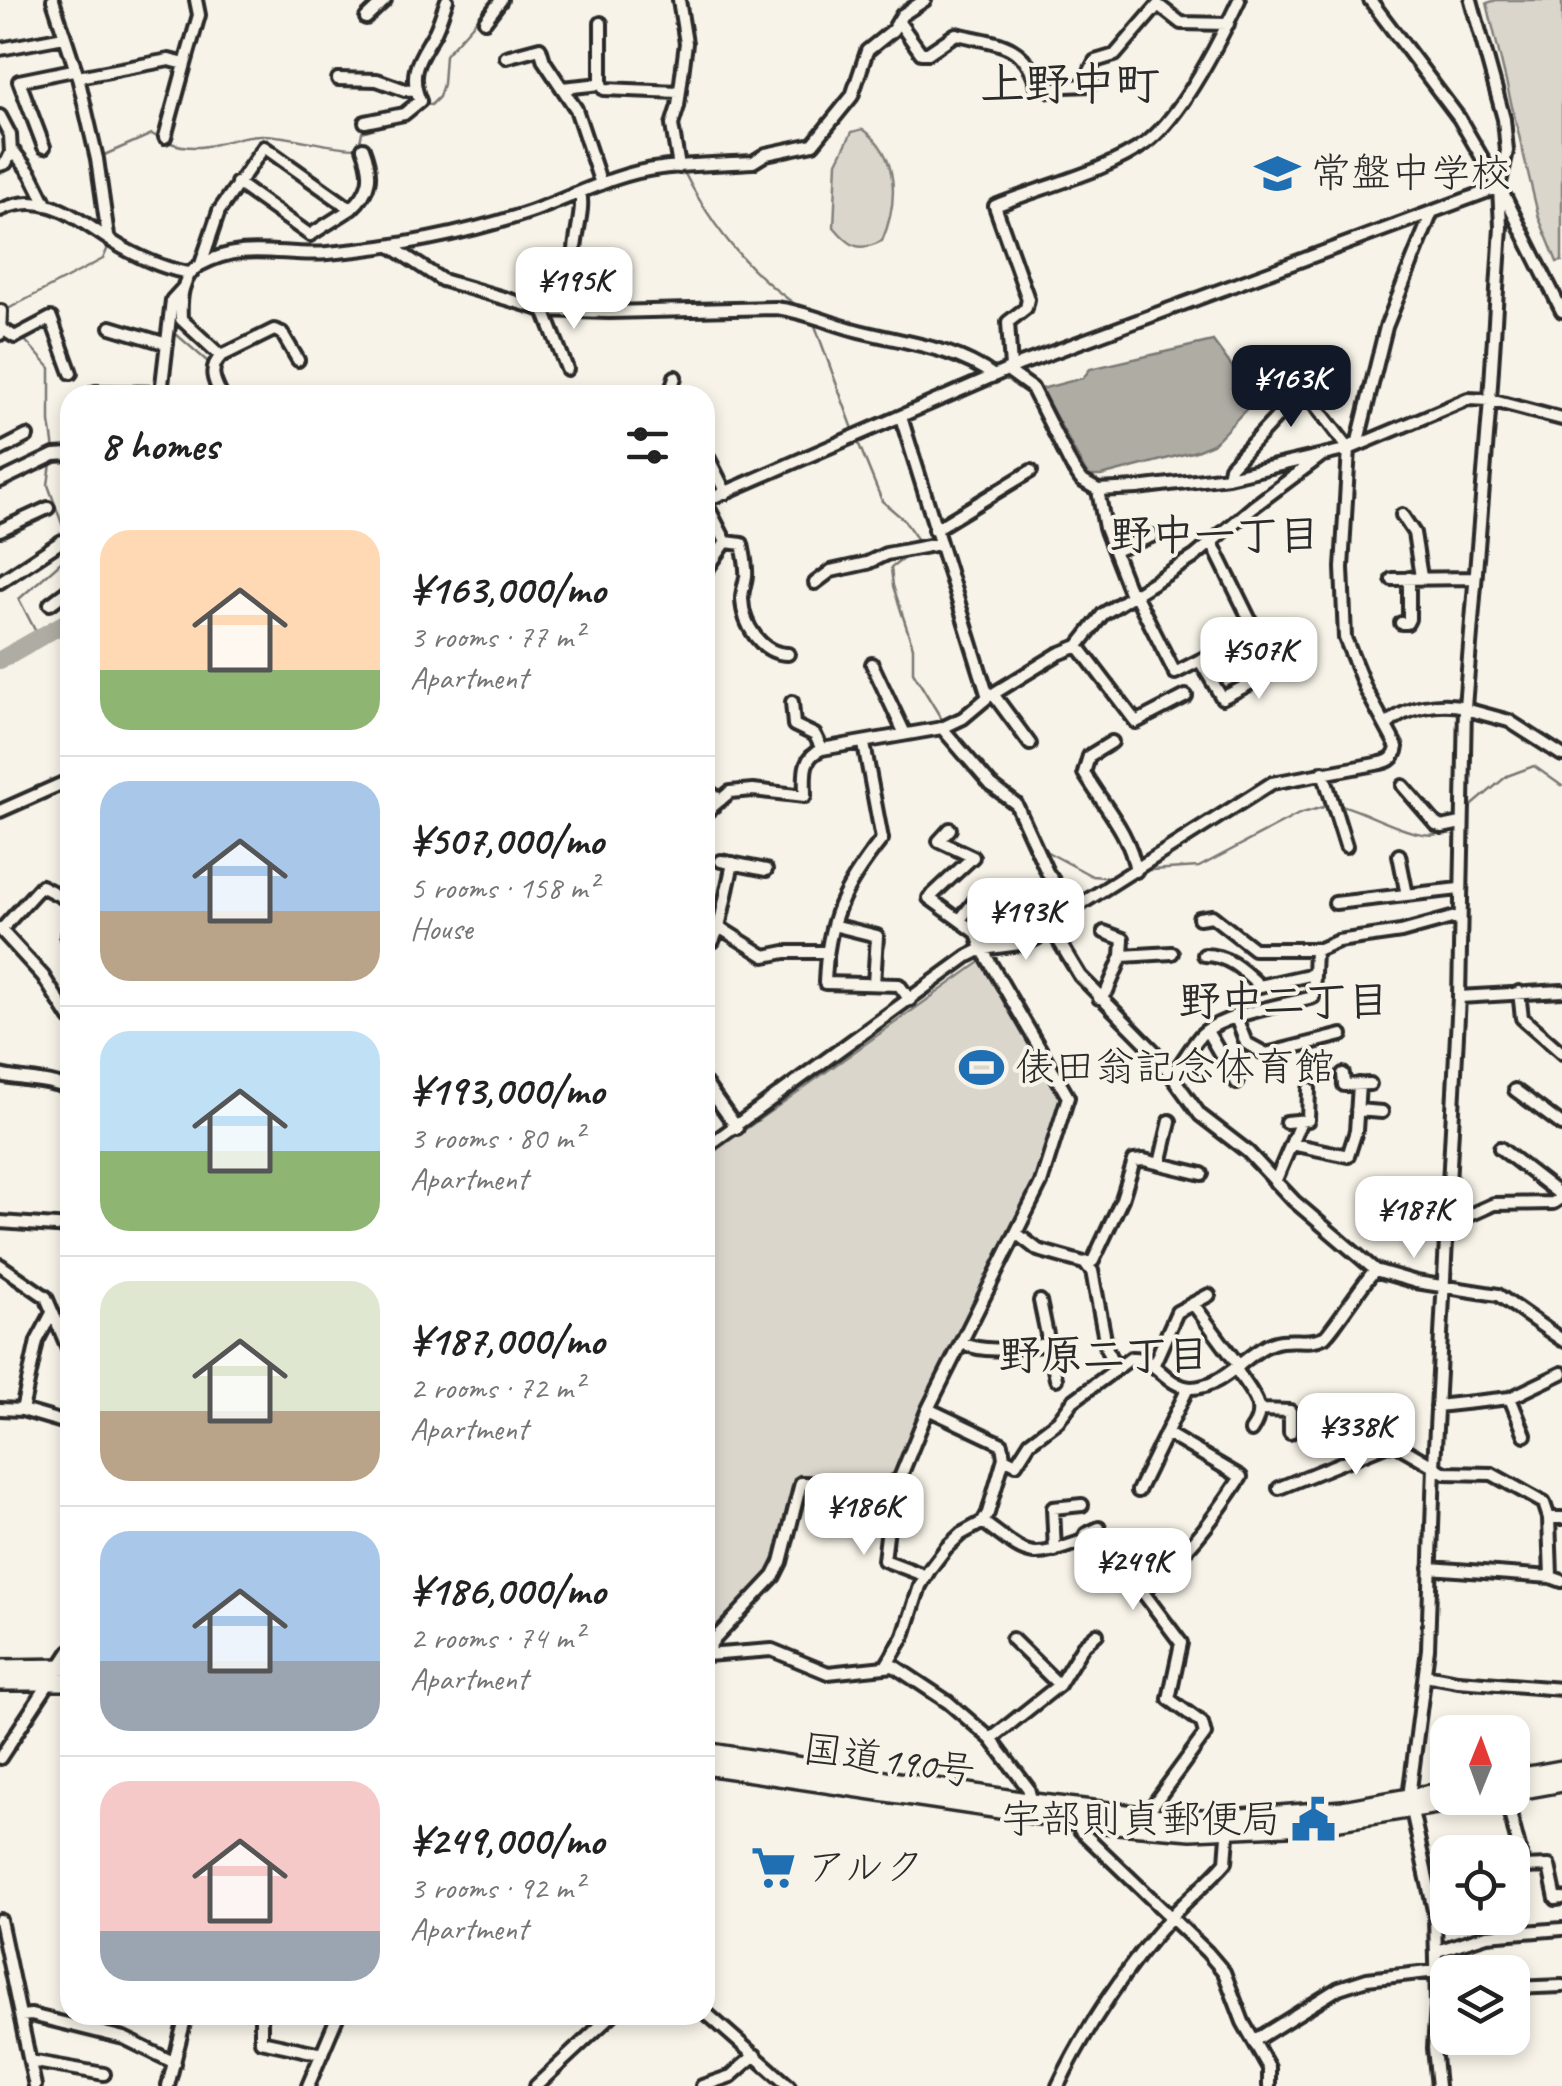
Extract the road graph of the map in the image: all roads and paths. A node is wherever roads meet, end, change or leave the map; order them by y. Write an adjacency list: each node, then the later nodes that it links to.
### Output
1 (53, 0): 16 (street)
2 (196, 0): 19 (street)
3 (385, 0): 11 (street)
4 (447, 0): 24 (street)
5 (501, 0): 13 (street)
6 (679, 0): 25 (street)
7 (924, 0): 12 (street)
8 (1239, 0): 15 (street)
9 (1370, 0): 36 (street)
10 (1471, 0): 36 (street)
11 (366, 18)
12 (898, 20): 15 (street); 33 (street)
13 (485, 21)
14 (601, 23): 22 (street)
15 (1228, 24): 57 (street)
16 (64, 37): 17 (street); 20 (street)
17 (0, 49)
18 (506, 57): 23 (street)
19 (185, 64): 20 (street); 28 (street)
20 (76, 74): 29 (street); 42 (street)
21 (338, 79): 24 (street)
22 (601, 84): 23 (street); 25 (street)
23 (562, 88): 35 (street)
24 (415, 89): 27 (street)
25 (679, 92): 33 (street)
26 (0, 116): 31 (street)
27 (366, 122)
28 (165, 137)
29 (44, 146)
30 (363, 148): 39 (street)
31 (11, 153): 32 (street); 38 (street)
32 (0, 165)
33 (679, 168): 35 (street)
34 (237, 183): 39 (street); 39 (street); 44 (street)
35 (601, 184): 37 (street)
36 (1500, 187): 41 (street); 50 (street); 64 (street)
37 (580, 193): 43 (street); 49 (street)
38 (46, 204): 40 (street); 42 (street)
39 (351, 209)
40 (0, 210)
41 (1432, 212): 57 (street); 69 (street)
42 (108, 236): 45 (street)
43 (392, 246): 44 (street); 47 (street)
44 (201, 264): 45 (street)
45 (190, 273): 46 (street)
46 (183, 288): 53 (street); 54 (street)
47 (544, 310): 49 (street); 56 (street)
48 (1, 311): 52 (street)
49 (608, 312): 59 (street)
50 (1562, 312)
51 (111, 328): 53 (street)
52 (1, 332): 58 (street)
53 (167, 344): 61 (street)
54 (221, 356): 55 (street); 62 (street)
55 (298, 360)
56 (567, 368)
57 (1009, 369): 59 (street); 76 (street)
58 (71, 373)
59 (994, 376): 65 (street)
60 (675, 377): 63 (street)
61 (163, 385)
62 (218, 385)
63 (673, 385)
64 (1490, 400): 66 (street); 69 (street); 92 (street)
65 (900, 417): 77 (street); 83 (street)
66 (1562, 419)
67 (28, 436): 68 (street)
68 (0, 450)
69 (1349, 450): 71 (street); 74 (street); 109 (street)
70 (60, 454): 75 (street)
71 (1321, 456): 74 (street); 85 (street)
72 (715, 471): 77 (street)
73 (1031, 471): 83 (street)
74 (1228, 476): 76 (street)
75 (0, 481)
76 (1098, 490): 89 (street)
77 (726, 492): 78 (street)
78 (715, 497)
79 (48, 508): 82 (street)
80 (1402, 514): 91 (street)
81 (715, 521): 87 (street)
82 (0, 530)
83 (934, 530): 88 (street)
84 (1152, 536): 89 (street)
85 (1211, 541): 96 (street); 100 (street)
86 (60, 542): 94 (street)
87 (726, 542): 90 (street); 102 (street)
88 (939, 544): 95 (street); 105 (street)
89 (1114, 551): 96 (street)
90 (715, 558)
91 (1415, 578): 92 (street); 93 (street); 99 (street)
92 (1473, 578): 108 (street)
93 (1392, 579)
94 (0, 582)
95 (815, 583)
96 (1132, 594): 101 (street); 103 (street)
97 (60, 596): 98 (street)
98 (50, 604)
99 (1408, 625)
100 (1255, 632): 103 (street); 103 (street)
101 (1078, 646): 105 (street); 106 (street)
102 (788, 654)
103 (1200, 661)
104 (872, 664): 111 (street)
105 (991, 695): 110 (street); 114 (street)
106 (1186, 696)
107 (792, 702): 115 (street)
108 (1465, 708): 109 (street); 116 (street); 124 (street)
109 (1387, 725): 117 (street)
110 (942, 728): 111 (street); 135 (street)
111 (905, 734): 113 (street)
112 (1112, 742): 129 (street)
113 (864, 744): 115 (street); 139 (street)
114 (1030, 744)
115 (822, 749): 121 (street)
116 (1562, 754)
117 (1323, 772): 126 (street); 129 (street)
118 (60, 784): 123 (street)
119 (1404, 786): 124 (street)
120 (715, 796): 121 (street)
121 (721, 800): 122 (street)
122 (715, 805)
123 (0, 811)
124 (1461, 823): 130 (street)
125 (950, 829): 138 (street)
126 (1347, 841)
127 (1399, 855): 132 (street)
128 (766, 870): 140 (street)
129 (1136, 870): 135 (street)
130 (1459, 889): 132 (street); 136 (street)
131 (980, 894): 138 (street)
132 (1407, 895): 134 (street)
133 (60, 896): 142 (street)
134 (1339, 898)
135 (1073, 908): 141 (street)
136 (1459, 916): 146 (street); 157 (street)
137 (1199, 918): 146 (street)
138 (960, 920): 145 (street)
139 (833, 925): 147 (street); 152 (street)
140 (719, 927): 144 (street); 147 (street)
141 (1051, 928): 145 (street); 156 (street)
142 (1, 929): 155 (street)
143 (1104, 932): 150 (street)
144 (715, 936)
145 (982, 949): 158 (street); 188 (street)
146 (1321, 949): 151 (street)
147 (826, 952): 152 (street)
148 (1172, 953): 150 (street)
149 (1204, 955): 151 (street)
150 (1122, 956): 156 (street)
151 (1314, 974): 159 (street)
152 (874, 984): 158 (street)
153 (1562, 991): 154 (street)
154 (1518, 992): 157 (street); 162 (street)
155 (60, 994)
156 (1099, 998): 165 (street)
157 (1459, 998): 186 (street)
158 (910, 1000): 177 (street)
159 (1235, 1015): 160 (street); 161 (street)
160 (1207, 1031): 165 (street); 166 (street)
161 (1342, 1035)
162 (1562, 1053)
163 (1342, 1074): 171 (street)
164 (0, 1075): 167 (street)
165 (1172, 1075): 183 (street)
166 (1237, 1082)
167 (60, 1085)
168 (1308, 1089): 174 (street)
169 (1515, 1090): 176 (street)
170 (715, 1097): 177 (street)
171 (1358, 1110): 172 (street); 179 (street)
172 (1382, 1112)
173 (1170, 1121): 181 (street)
174 (1301, 1121): 175 (street); 179 (street)
175 (1286, 1122)
176 (1562, 1125)
177 (737, 1128): 178 (street)
178 (715, 1142)
179 (1292, 1144): 183 (street)
180 (1500, 1148): 184 (street)
181 (1160, 1164): 182 (street); 189 (street)
182 (1202, 1174)
183 (1275, 1182): 191 (street)
184 (1562, 1197): 186 (street)
185 (0, 1222): 187 (street)
186 (1447, 1224): 192 (street)
187 (60, 1227)
188 (1016, 1233): 189 (street); 199 (street)
189 (1084, 1264): 202 (street)
190 (0, 1265): 196 (street)
191 (1375, 1270): 192 (street); 203 (street)
192 (1443, 1285): 198 (street); 208 (street)
193 (1209, 1295): 195 (street)
194 (1040, 1301): 200 (street)
195 (1194, 1305): 201 (street); 203 (street)
196 (52, 1313): 197 (street); 211 (street)
197 (60, 1331)
198 (1562, 1340)
199 (962, 1343): 200 (street); 210 (street)
200 (1049, 1344): 205 (street)
201 (1153, 1366): 202 (street); 206 (street)
202 (1115, 1368): 218 (street)
203 (1238, 1368): 206 (street); 212 (street)
204 (1562, 1373): 207 (street)
205 (1056, 1378)
206 (1188, 1388): 215 (street)
207 (1510, 1398): 208 (street); 217 (street)
208 (1438, 1406): 219 (street)
209 (0, 1408): 211 (street)
210 (928, 1409): 218 (street); 220 (street)
211 (22, 1410): 213 (street)
212 (1261, 1410): 214 (street); 216 (street)
213 (60, 1421)
214 (1251, 1431)
215 (1166, 1433): 222 (street); 258 (street)
216 (1290, 1433)
217 (1526, 1435)
218 (1004, 1458): 226 (street)
219 (1434, 1466): 221 (street); 224 (street); 229 (street)
220 (890, 1486): 230 (street); 233 (street)
221 (1279, 1488)
222 (1138, 1492)
223 (1082, 1505): 228 (street)
224 (1549, 1518): 225 (street); 231 (street)
225 (1562, 1518)
226 (983, 1522): 228 (street); 230 (street)
227 (1099, 1528): 228 (street)
228 (1055, 1550)
229 (1430, 1568): 231 (street); 240 (street)
230 (926, 1576): 236 (street)
231 (1557, 1579)
232 (1096, 1634): 244 (street)
233 (715, 1639)
234 (1012, 1639): 244 (street)
235 (715, 1654): 236 (street)
236 (886, 1666): 246 (street)
237 (60, 1667): 238 (highway)
238 (0, 1668)
239 (60, 1672): 241 (street)
240 (1426, 1675): 245 (street); 255 (street)
241 (50, 1681): 242 (highway); 243 (highway); 247 (street)
242 (0, 1682)
243 (60, 1682)
244 (1059, 1685): 246 (street)
245 (1562, 1689)
246 (991, 1739): 256 (street)
247 (0, 1758)
248 (715, 1767): 256 (highway, 国道190号)
249 (1562, 1769): 250 (highway)
250 (1530, 1775)
251 (1562, 1783): 252 (highway)
252 (1530, 1789)
253 (1430, 1796): 255 (highway, 国道190号)
254 (1430, 1802): 255 (highway, 国道190号)
255 (1411, 1803): 260 (highway, 国道190号); 265 (street)
256 (1032, 1808): 258 (highway, 国道190号); 259 (highway, 国道190号)
257 (1510, 1815): 261 (street)
258 (1144, 1816): 260 (highway, 国道190号)
259 (1080, 1822): 260 (highway, 国道190号); 262 (street)
260 (1229, 1825): 262 (street)
261 (1562, 1898)
262 (1171, 1916): 278 (street); 291 (street)
263 (0, 1920): 270 (street)
264 (1562, 1929): 265 (street)
265 (1437, 1950): 266 (street)
266 (1437, 1955)
267 (1430, 1972): 278 (street)
268 (1562, 1986): 269 (street)
269 (1530, 1987)
270 (21, 2016): 272 (street); 282 (street)
271 (715, 2021): 280 (street)
272 (60, 2022)
273 (71, 2025): 283 (street)
274 (184, 2025): 283 (street)
275 (261, 2025): 279 (street)
276 (334, 2025): 279 (street)
277 (601, 2025): 288 (street)
278 (1254, 2041): 292 (street)
279 (322, 2054): 287 (street)
280 (755, 2055): 289 (street); 290 (street)
281 (1435, 2055): 293 (street)
282 (30, 2062): 284 (street); 285 (street)
283 (175, 2063): 286 (street)
284 (104, 2074)
285 (35, 2086)
286 (168, 2086)
287 (308, 2086)
288 (536, 2086)
289 (702, 2086)
290 (789, 2086)
291 (1058, 2086)
292 (1269, 2086)
293 (1438, 2086)

